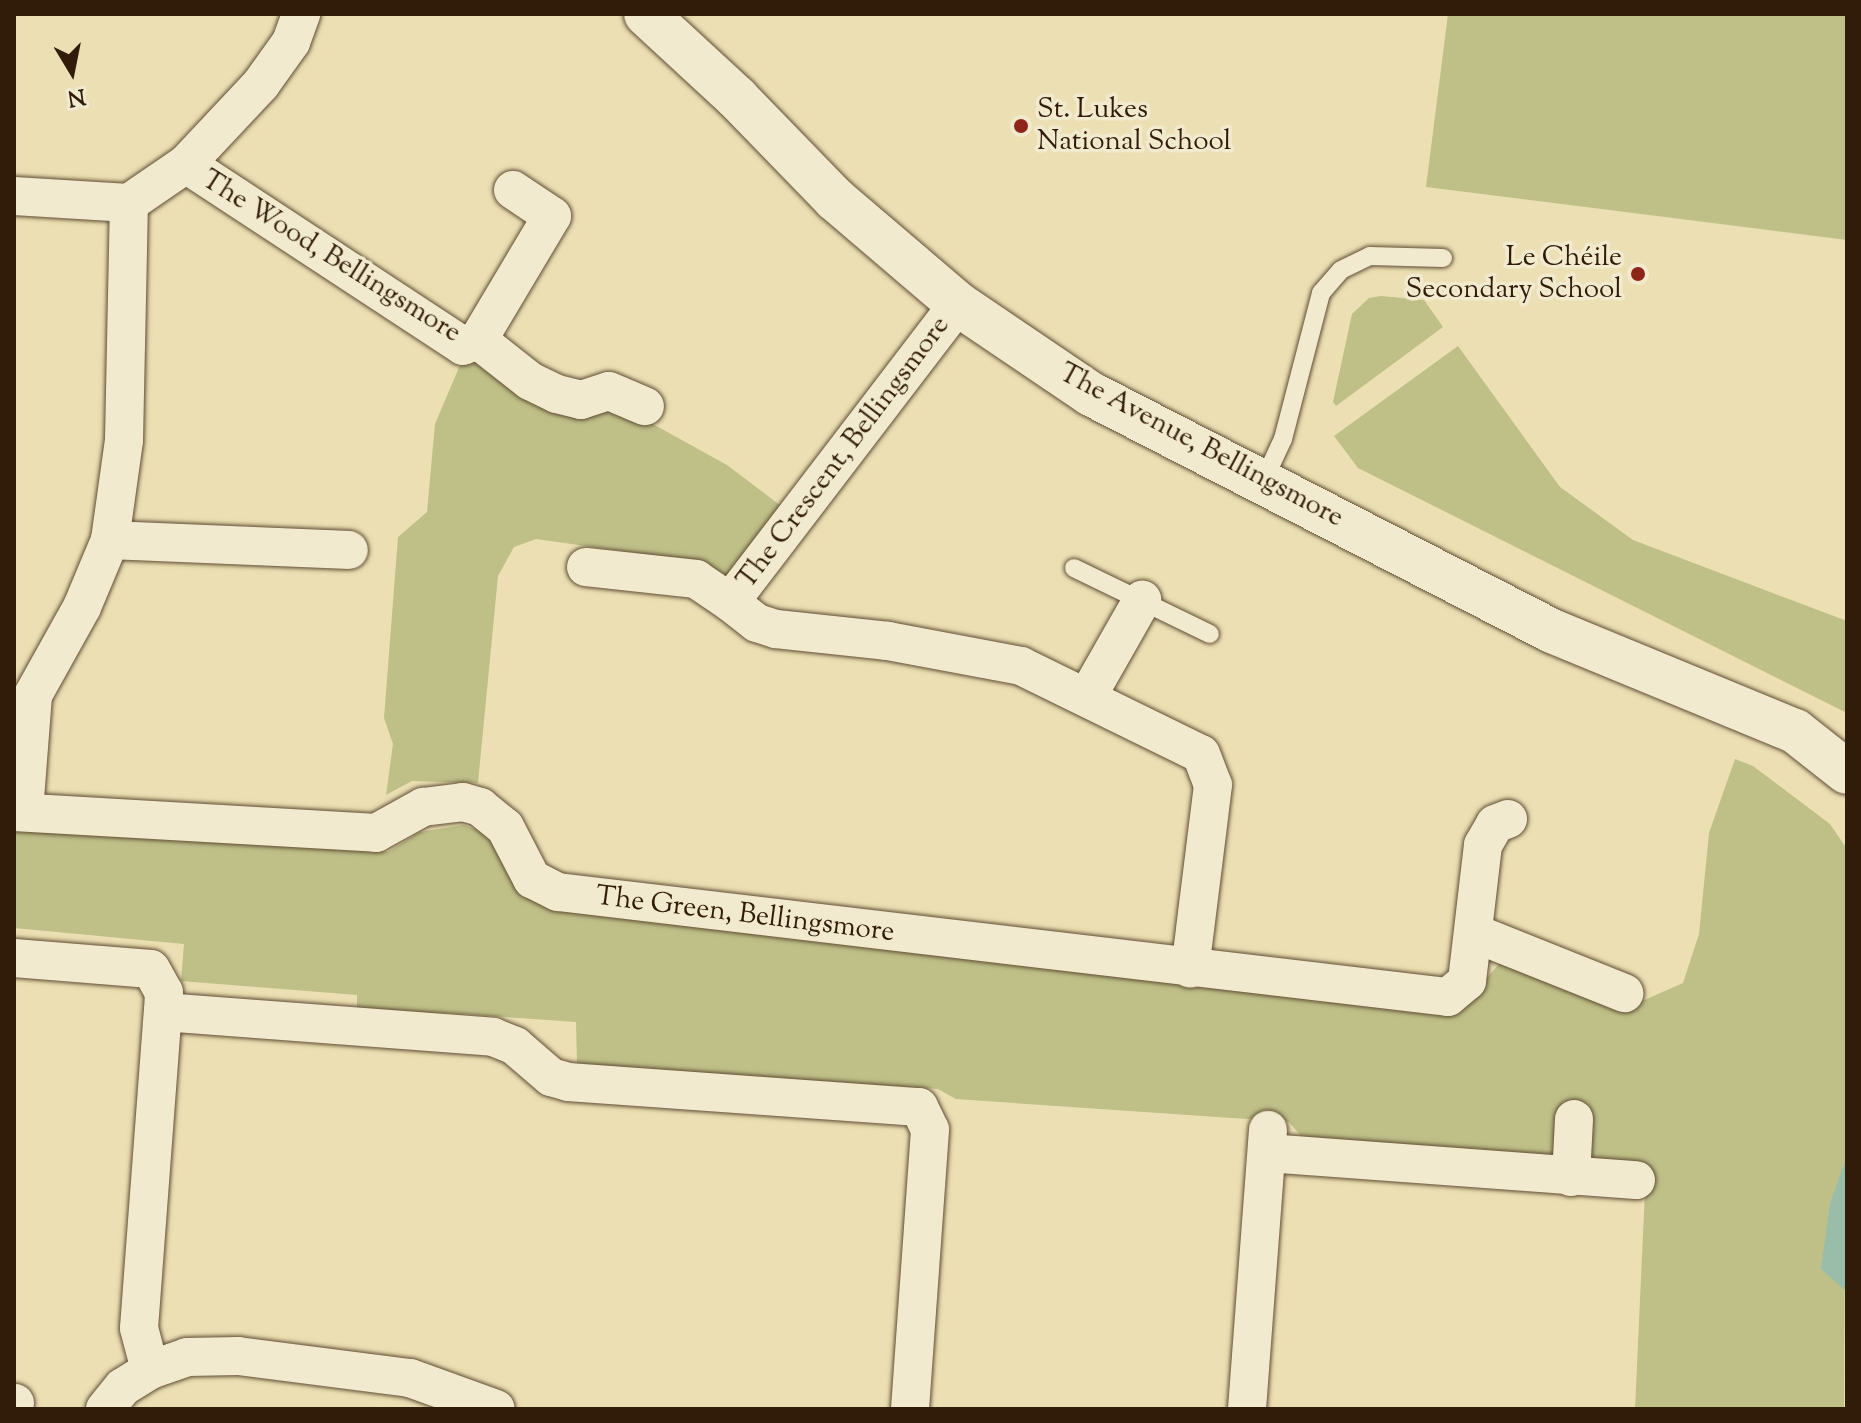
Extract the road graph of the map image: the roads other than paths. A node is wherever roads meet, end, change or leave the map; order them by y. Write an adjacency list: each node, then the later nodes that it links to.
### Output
1 (301, 14): 3 (street)
2 (646, 14): 8 (street, The Avenue, Bellingsmore)
3 (186, 164): 6 (street); 9 (street, The Wood, Bellingsmore)
4 (513, 190): 9 (street, The Wood, Bellingsmore)
5 (14, 196): 6 (street)
6 (129, 203): 12 (street)
7 (1443, 258): 11 (lane)
8 (958, 304): 11 (street, The Avenue, Bellingsmore); 17 (street, The Crescent, Bellingsmore)
9 (478, 340): 10 (street, The Wood, Bellingsmore)
10 (645, 406)
11 (1263, 482): 20 (street, The Avenue, Bellingsmore)
12 (110, 540): 13 (street); 21 (street)
13 (349, 550)
14 (586, 567): 17 (street, The Crescent, Bellingsmore)
15 (1074, 568): 16 (lane)
16 (1142, 600): 18 (lane); 19 (street)
17 (730, 602): 19 (street, The Crescent, Bellingsmore)
18 (1210, 634)
19 (1087, 697): 25 (street, The Crescent, Bellingsmore)
20 (1847, 772)
21 (19, 812): 25 (street, The Green, Bellingsmore)
22 (1508, 819): 23 (street, The Green, Bellingsmore)
23 (1474, 933): 25 (street, The Green, Bellingsmore); 26 (street)
24 (14, 958): 27 (street)
25 (1190, 969)
26 (1624, 993)
27 (163, 1012): 31 (street); 34 (street)
28 (1574, 1119): 29 (street)
29 (1571, 1177): 30 (street); 35 (street)
30 (1636, 1180)
31 (150, 1370): 32 (street); 33 (street)
32 (473, 1405)
33 (105, 1409)
34 (910, 1409)
35 (1247, 1409)

